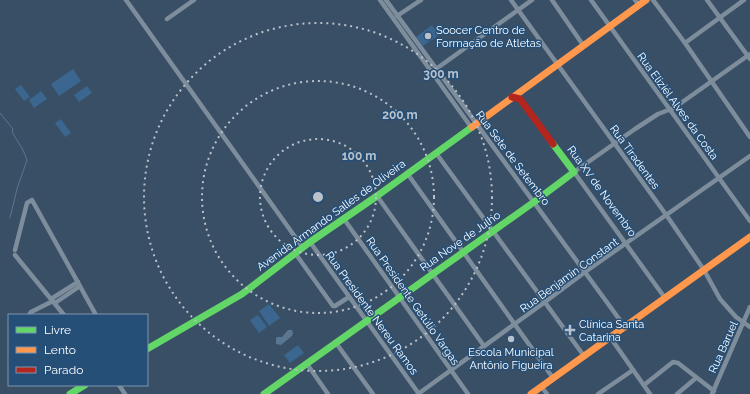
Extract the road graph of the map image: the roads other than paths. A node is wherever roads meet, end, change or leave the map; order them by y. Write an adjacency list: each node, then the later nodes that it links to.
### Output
1 (126, 0): 47 (street)
2 (194, 0): 18 (street)
3 (380, 0): 30 (street, Rua Sete de Setembro)
4 (386, 0): 16 (street, Rua Sete de Setembro)
5 (421, 0): 16 (street)
6 (511, 0): 15 (street, Rua Tiradentes)
7 (532, 0): 15 (street)
8 (552, 0): 21 (street)
9 (591, 0): 19 (street, Rua Eliziél Alves da Costa)
10 (646, 0): 14 (main road, Avenida Armando Salles de Oliveira)
11 (653, 0): 20 (street)
12 (707, 0): 17 (street)
13 (744, 0): 17 (street)
14 (637, 2): 19 (main road, Avenida Armando Salles de Oliveira)
15 (518, 10): 23 (street, Rua Tiradentes); 24 (street)
16 (397, 16): 24 (street, Rua Sete de Setembro)
17 (720, 17): 20 (street); 22 (street)
18 (167, 19)
19 (609, 26): 21 (main road, Avenida Armando Salles de Oliveira); 29 (street, Rua Eliziél Alves da Costa)
20 (686, 43): 25 (street)
21 (583, 45): 23 (main road, Avenida Armando Salles de Oliveira)
22 (749, 56): 25 (street, Rua Nove de Julho)
23 (557, 64): 26 (main road, Avenida Armando Salles de Oliveira); 32 (street, Rua Tiradentes)
24 (436, 69): 30 (street, Rua Sete de Setembro)
25 (711, 81): 29 (street, Rua Nove de Julho); 31 (street)
26 (522, 90): 27 (main road, Avenida Armando Salles de Oliveira); 28 (main road)
27 (512, 97): 28 (main road); 30 (main road, Avenida Armando Salles de Oliveira)
28 (520, 99): 35 (main road, Rua XV de Novembro)
29 (670, 109): 32 (street, Rua Nove de Julho); 37 (street, Rua Eliziél Alves da Costa)
30 (473, 125): 33 (main road, Avenida Armando Salles de Oliveira); 39 (street, Rua Sete de Setembro)
31 (750, 137)
32 (614, 143): 35 (street, Rua Nove de Julho); 40 (street, Rua Tiradentes)
33 (436, 153): 36 (main road, Avenida Armando Salles de Oliveira); 43 (street)
34 (750, 156): 37 (street, Rua Benjamin Constant)
35 (574, 172): 39 (main road, Rua Nove de Julho); 46 (street, Rua XV de Novembro)
36 (408, 173): 38 (main road, Avenida Armando Salles de Oliveira); 48 (street)
37 (719, 178): 40 (street, Rua Benjamin Constant); 42 (street, Rua Eliziél Alves da Costa)
38 (377, 196): 41 (main road, Avenida Armando Salles de Oliveira); 52 (street)
39 (534, 202): 43 (main road, Rua Nove de Julho); 51 (street, Rua Sete de Setembro)
40 (666, 216): 46 (street, Rua Benjamin Constant); 50 (street, Rua Tiradentes)
41 (344, 219): 45 (main road, Avenida Armando Salles de Oliveira); 55 (street, Rua Presidente Getúlio Vargas)
42 (750, 221)
43 (493, 231): 48 (main road, Rua Nove de Julho); 58 (street)
44 (750, 237): 50 (main road)
45 (310, 242): 47 (main road, Avenida Armando Salles de Oliveira); 54 (street, Rua Presidente Nereu Ramos)
46 (627, 244): 51 (street, Rua Benjamin Constant); 56 (street, Rua XV de Novembro)
47 (303, 248): 49 (main road, Avenida Armando Salles de Oliveira)
48 (464, 252): 52 (main road, Rua Nove de Julho); 65 (street)
49 (295, 253): 54 (street); 71 (main road, Avenida Armando Salles de Oliveira)
50 (704, 270): 56 (main road); 64 (street, Rua Tiradentes)
51 (585, 272): 58 (street, Rua Benjamin Constant); 66 (street, Rua Sete de Setembro)
52 (433, 274): 55 (main road, Rua Nove de Julho); 70 (street)
53 (79, 284): 57 (street); 57 (street); 62 (street)
54 (350, 297): 63 (street, Rua Presidente Nereu Ramos)
55 (399, 297): 63 (main road, Rua Nove de Julho); 74 (street, Rua Presidente Getúlio Vargas)
56 (665, 298): 66 (main road)
57 (53, 301): 60 (street); 61 (street)
58 (545, 302): 65 (street, Rua Benjamin Constant); 72 (street)
59 (750, 307): 64 (street, Rua Baruel)
60 (30, 314)
61 (63, 314)
62 (95, 314)
63 (367, 321): 69 (main road, Rua Nove de Julho); 86 (street, Rua Presidente Nereu Ramos)
64 (744, 323): 67 (street, Rua Tiradentes); 81 (street, Rua Baruel)
65 (515, 324): 70 (street, Rua Benjamin Constant); 76 (street)
66 (625, 327): 68 (main road)
67 (750, 327)
68 (610, 337): 72 (main road); 75 (street)
69 (336, 343): 73 (main road, Rua Nove de Julho); 85 (street)
70 (484, 346): 74 (street, Rua Benjamin Constant)
71 (148, 348)
72 (584, 356): 76 (main road)
73 (307, 364): 83 (main road, Rua Nove de Julho); 84 (street)
74 (450, 370): 86 (street, Rua Benjamin Constant); 87 (street, Rua Presidente Getúlio Vargas)
75 (633, 370): 78 (street); 90 (street)
76 (553, 378): 80 (main road)
77 (696, 378): 78 (street); 81 (street); 92 (street)
78 (644, 385): 91 (street)
79 (80, 386): 82 (main road)
80 (541, 386): 88 (main road); 89 (street)
81 (713, 393)
82 (70, 394)
83 (264, 394)
84 (328, 394)
85 (373, 394)
86 (418, 394)
87 (468, 394)
88 (531, 394)
89 (547, 394)
90 (598, 394)
91 (650, 394)
92 (677, 394)

